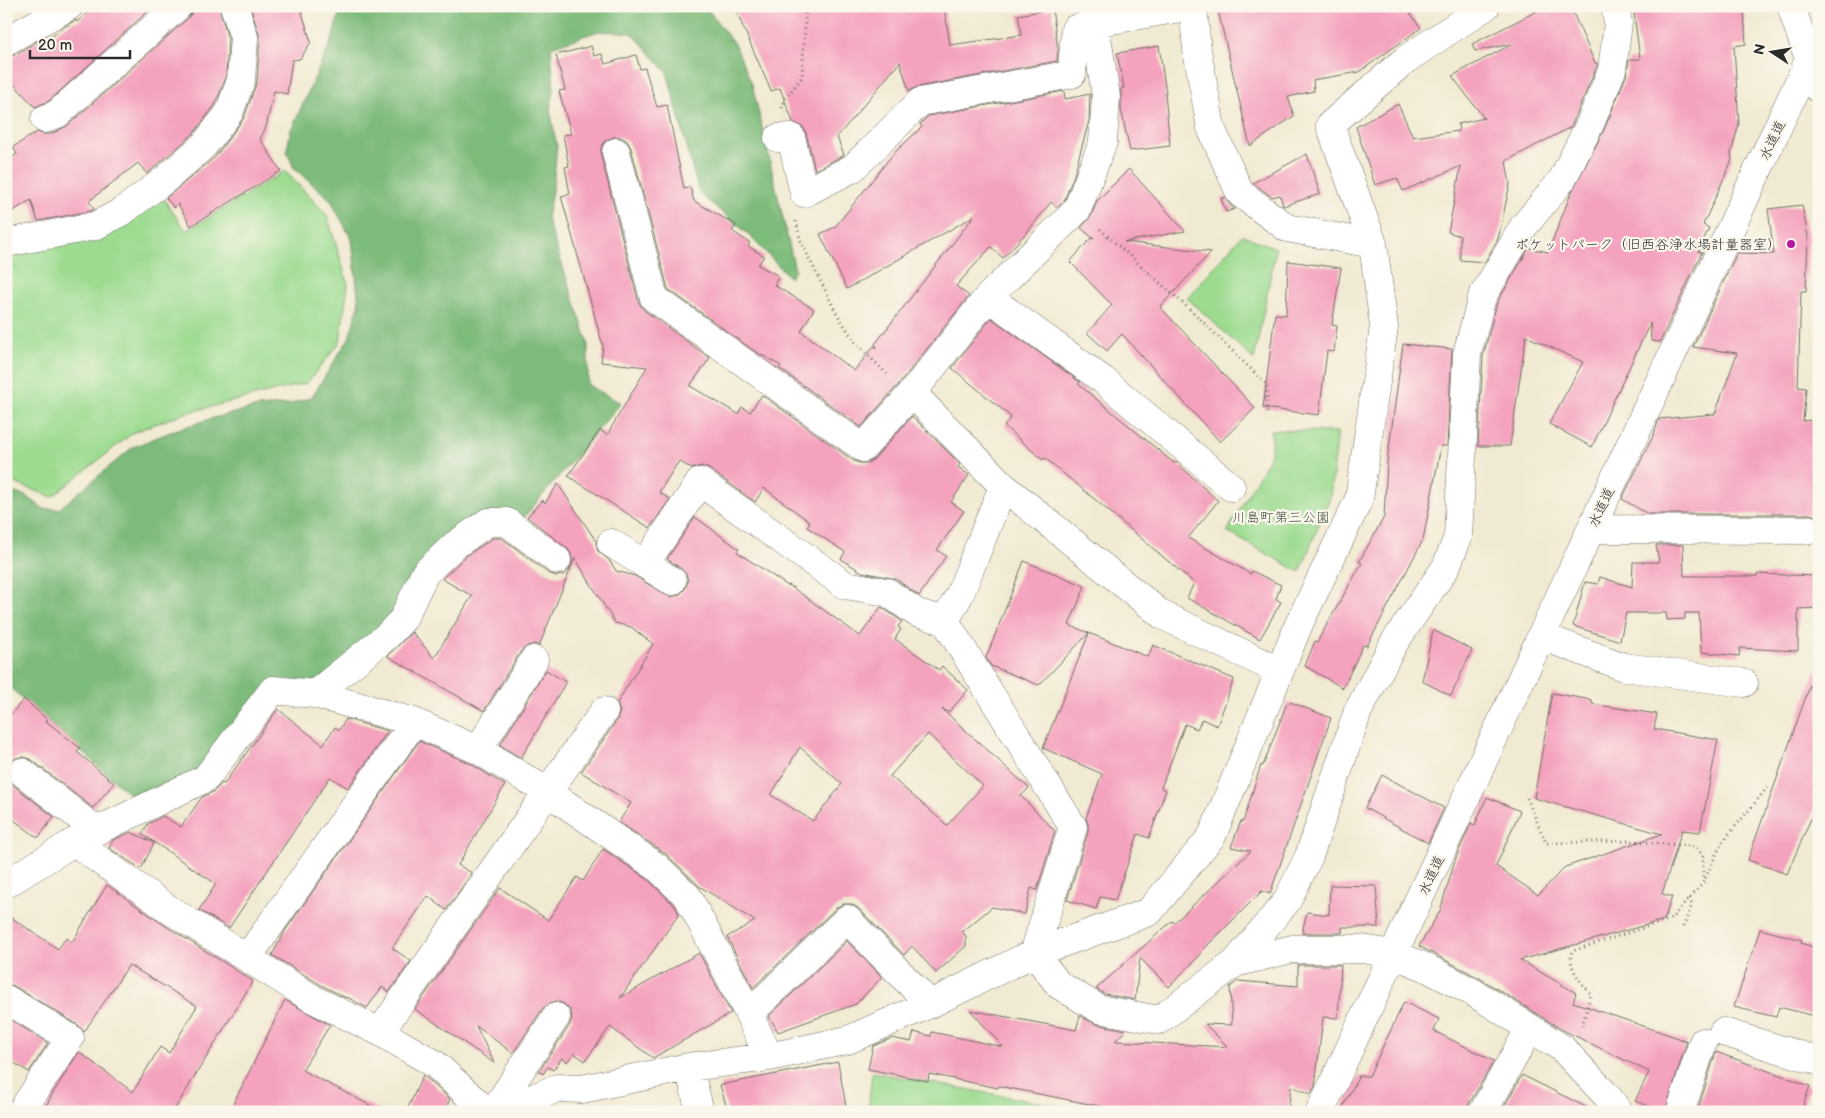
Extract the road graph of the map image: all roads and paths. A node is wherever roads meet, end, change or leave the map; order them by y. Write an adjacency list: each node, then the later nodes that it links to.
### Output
1 (69, 6): 9 (street)
2 (178, 6): 12 (street)
3 (234, 6): 16 (street)
4 (1193, 6): 8 (street); 17 (street)
5 (1486, 6): 17 (street)
6 (1615, 6): 50 (street)
7 (1791, 6): 10 (street)
8 (1095, 15): 13 (street); 15 (street)
9 (6, 42)
10 (1814, 54): 11 (street); 23 (street, 水道道)
11 (1819, 88)
12 (45, 119)
13 (778, 138)
14 (616, 152): 19 (street)
15 (1077, 210): 18 (street); 20 (path)
16 (6, 243)
17 (1373, 244): 32 (street)
18 (988, 298): 19 (street); 22 (street)
19 (912, 392): 21 (street)
20 (1267, 414)
21 (1003, 486): 29 (street); 32 (street)
22 (1231, 487)
23 (1591, 530): 24 (street); 30 (street, 水道道)
24 (1810, 530)
25 (611, 543): 27 (street)
26 (557, 560): 34 (street)
27 (645, 564): 28 (street); 29 (street)
28 (672, 581)
29 (945, 620): 47 (street)
30 (1541, 636): 33 (street); 48 (street, 水道道)
31 (534, 660): 37 (street)
32 (1280, 671): 47 (street)
33 (1744, 683)
34 (315, 694): 36 (street); 42 (street)
35 (604, 711): 40 (street)
36 (414, 722): 37 (street); 49 (street)
37 (478, 750): 40 (street)
38 (22, 772): 42 (street)
39 (1768, 787): 43 (path)
40 (548, 792): 53 (street); 56 (street)
41 (1527, 798): 43 (path)
42 (86, 836): 44 (street); 49 (street)
43 (1703, 882): 45 (path)
44 (6, 884)
45 (1688, 898): 46 (path); 58 (path)
46 (1683, 927)
47 (1034, 953): 50 (street); 52 (street)
48 (1394, 954): 50 (street); 55 (street); 66 (street, 水道道)
49 (247, 958): 56 (street)
50 (1235, 963)
51 (6, 999): 61 (street)
52 (930, 1004): 53 (street); 57 (street)
53 (749, 1014): 57 (street)
54 (556, 1017): 63 (street)
55 (1530, 1028): 58 (street); 67 (street)
56 (380, 1032): 62 (street)
57 (769, 1058): 60 (street)
58 (1572, 1058): 68 (street)
59 (1819, 1061): 69 (street)
60 (689, 1067): 64 (street); 65 (street)
61 (21, 1112)
62 (487, 1112)
63 (493, 1112)
64 (500, 1112)
65 (700, 1112)
66 (1320, 1112)
67 (1483, 1112)
68 (1619, 1112)
69 (1680, 1112)

